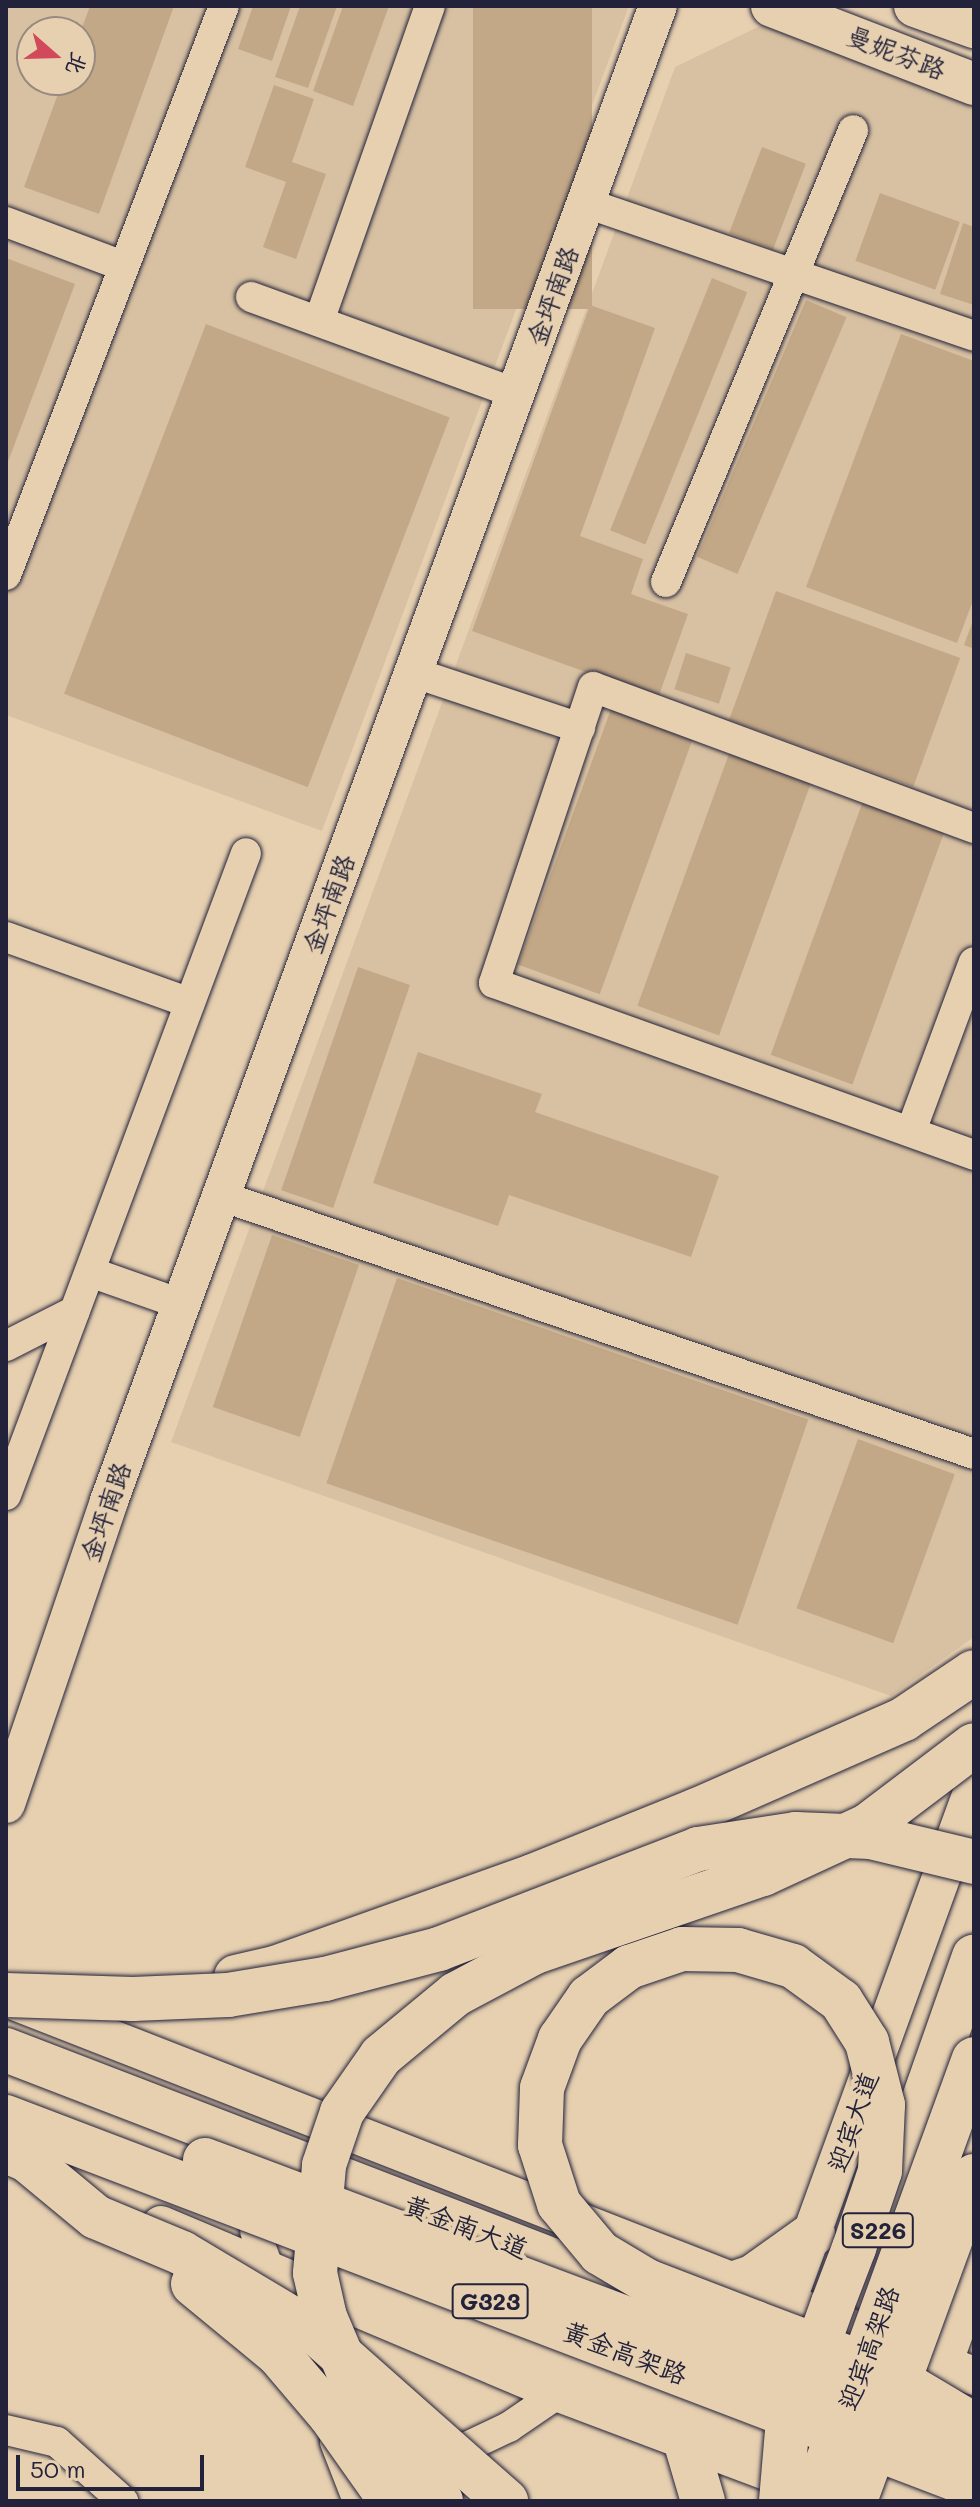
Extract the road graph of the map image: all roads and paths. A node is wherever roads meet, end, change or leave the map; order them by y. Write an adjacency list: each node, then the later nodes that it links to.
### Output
1 (224, 6): 11 (street)
2 (430, 6): 14 (street)
3 (658, 6): 9 (street, 金坪南路)
4 (772, 6): 7 (main road, 曼妮芬路)
5 (915, 6): 6 (main road, 曼妮芬路)
6 (974, 27)
7 (974, 84)
8 (853, 130): 12 (street)
9 (586, 203): 12 (street); 16 (street, 金坪南路)
10 (6, 222): 11 (street)
11 (123, 266): 17 (street)
12 (794, 274): 15 (street); 18 (street)
13 (251, 297): 14 (street)
14 (319, 321): 16 (street)
15 (974, 336)
16 (517, 394): 19 (street, 金坪南路)
17 (6, 575)
18 (666, 582)
19 (415, 673): 20 (street); 28 (street, 金坪南路)
20 (580, 728): 21 (street); 26 (street)
21 (974, 828)
22 (246, 853): 25 (street)
23 (6, 937): 25 (street)
24 (974, 962): 26 (street)
25 (190, 1003): 29 (street)
26 (911, 1131): 27 (street)
27 (974, 1155)
28 (221, 1196): 30 (street, 金坪南路); 33 (street)
29 (90, 1272): 30 (street); 31 (street)
30 (181, 1304): 38 (street, 金坪南路)
31 (75, 1311): 32 (street); 34 (street)
32 (6, 1346)
33 (974, 1454)
34 (6, 1495)
35 (974, 1672): 44 (main road, bridge)
36 (974, 1745): 72 (main road, bridge)
37 (974, 1787): 41 (street, 迎宾大道)
38 (6, 1804)
39 (974, 1830): 41 (street)
40 (974, 1862): 44 (main road, bridge)
41 (934, 1885): 54 (street, 迎宾大道)
42 (974, 1957): 60 (main road, S226)
43 (6, 1996): 44 (main road, bridge); 46 (street)
44 (133, 1999)
45 (6, 2025): 46 (street)
46 (86, 2030): 57 (street)
47 (6, 2050): 58 (main road, 黄金南大道)
48 (974, 2059): 67 (main road, 迎宾高架路, bridge)
49 (6, 2085): 63 (main road, 黄金高架路 / G323, bridge)
50 (6, 2117): 69 (main road, 黄金高架路 / G323, bridge)
51 (9, 2156): 53 (main road, bridge); 55 (main road)
52 (974, 2176): 76 (main road, 迎宾高架路, bridge)
53 (96, 2217): 70 (main road, bridge); 73 (main road, bridge)
54 (813, 2234): 57 (main road); 59 (street, 迎宾大道)
55 (262, 2249): 61 (main road); 70 (street)
56 (974, 2268): 63 (main road)
57 (732, 2285): 58 (main road); 59 (street)
58 (648, 2297): 59 (main road, 黄金南大道)
59 (779, 2325): 60 (main road, 黄金南大道); 66 (street, 迎宾大道)
60 (836, 2347): 63 (main road, 黄金南大道); 67 (main road, S226)
61 (574, 2382): 62 (main road); 65 (street); 70 (street)
62 (644, 2393): 65 (main road); 66 (main road)
63 (963, 2397): 67 (main road, bridge); 68 (main road); 69 (street)
64 (6, 2430): 71 (street)
65 (686, 2443): 66 (street); 74 (main road)
66 (734, 2444): 67 (main road); 75 (street, 迎宾大道)
67 (792, 2487): 68 (main road); 76 (street)
68 (892, 2493): 69 (main road)
69 (947, 2497)
70 (368, 2500)
71 (123, 2501)
72 (441, 2501)
73 (506, 2501)
74 (703, 2501)
75 (713, 2501)
76 (852, 2501)

